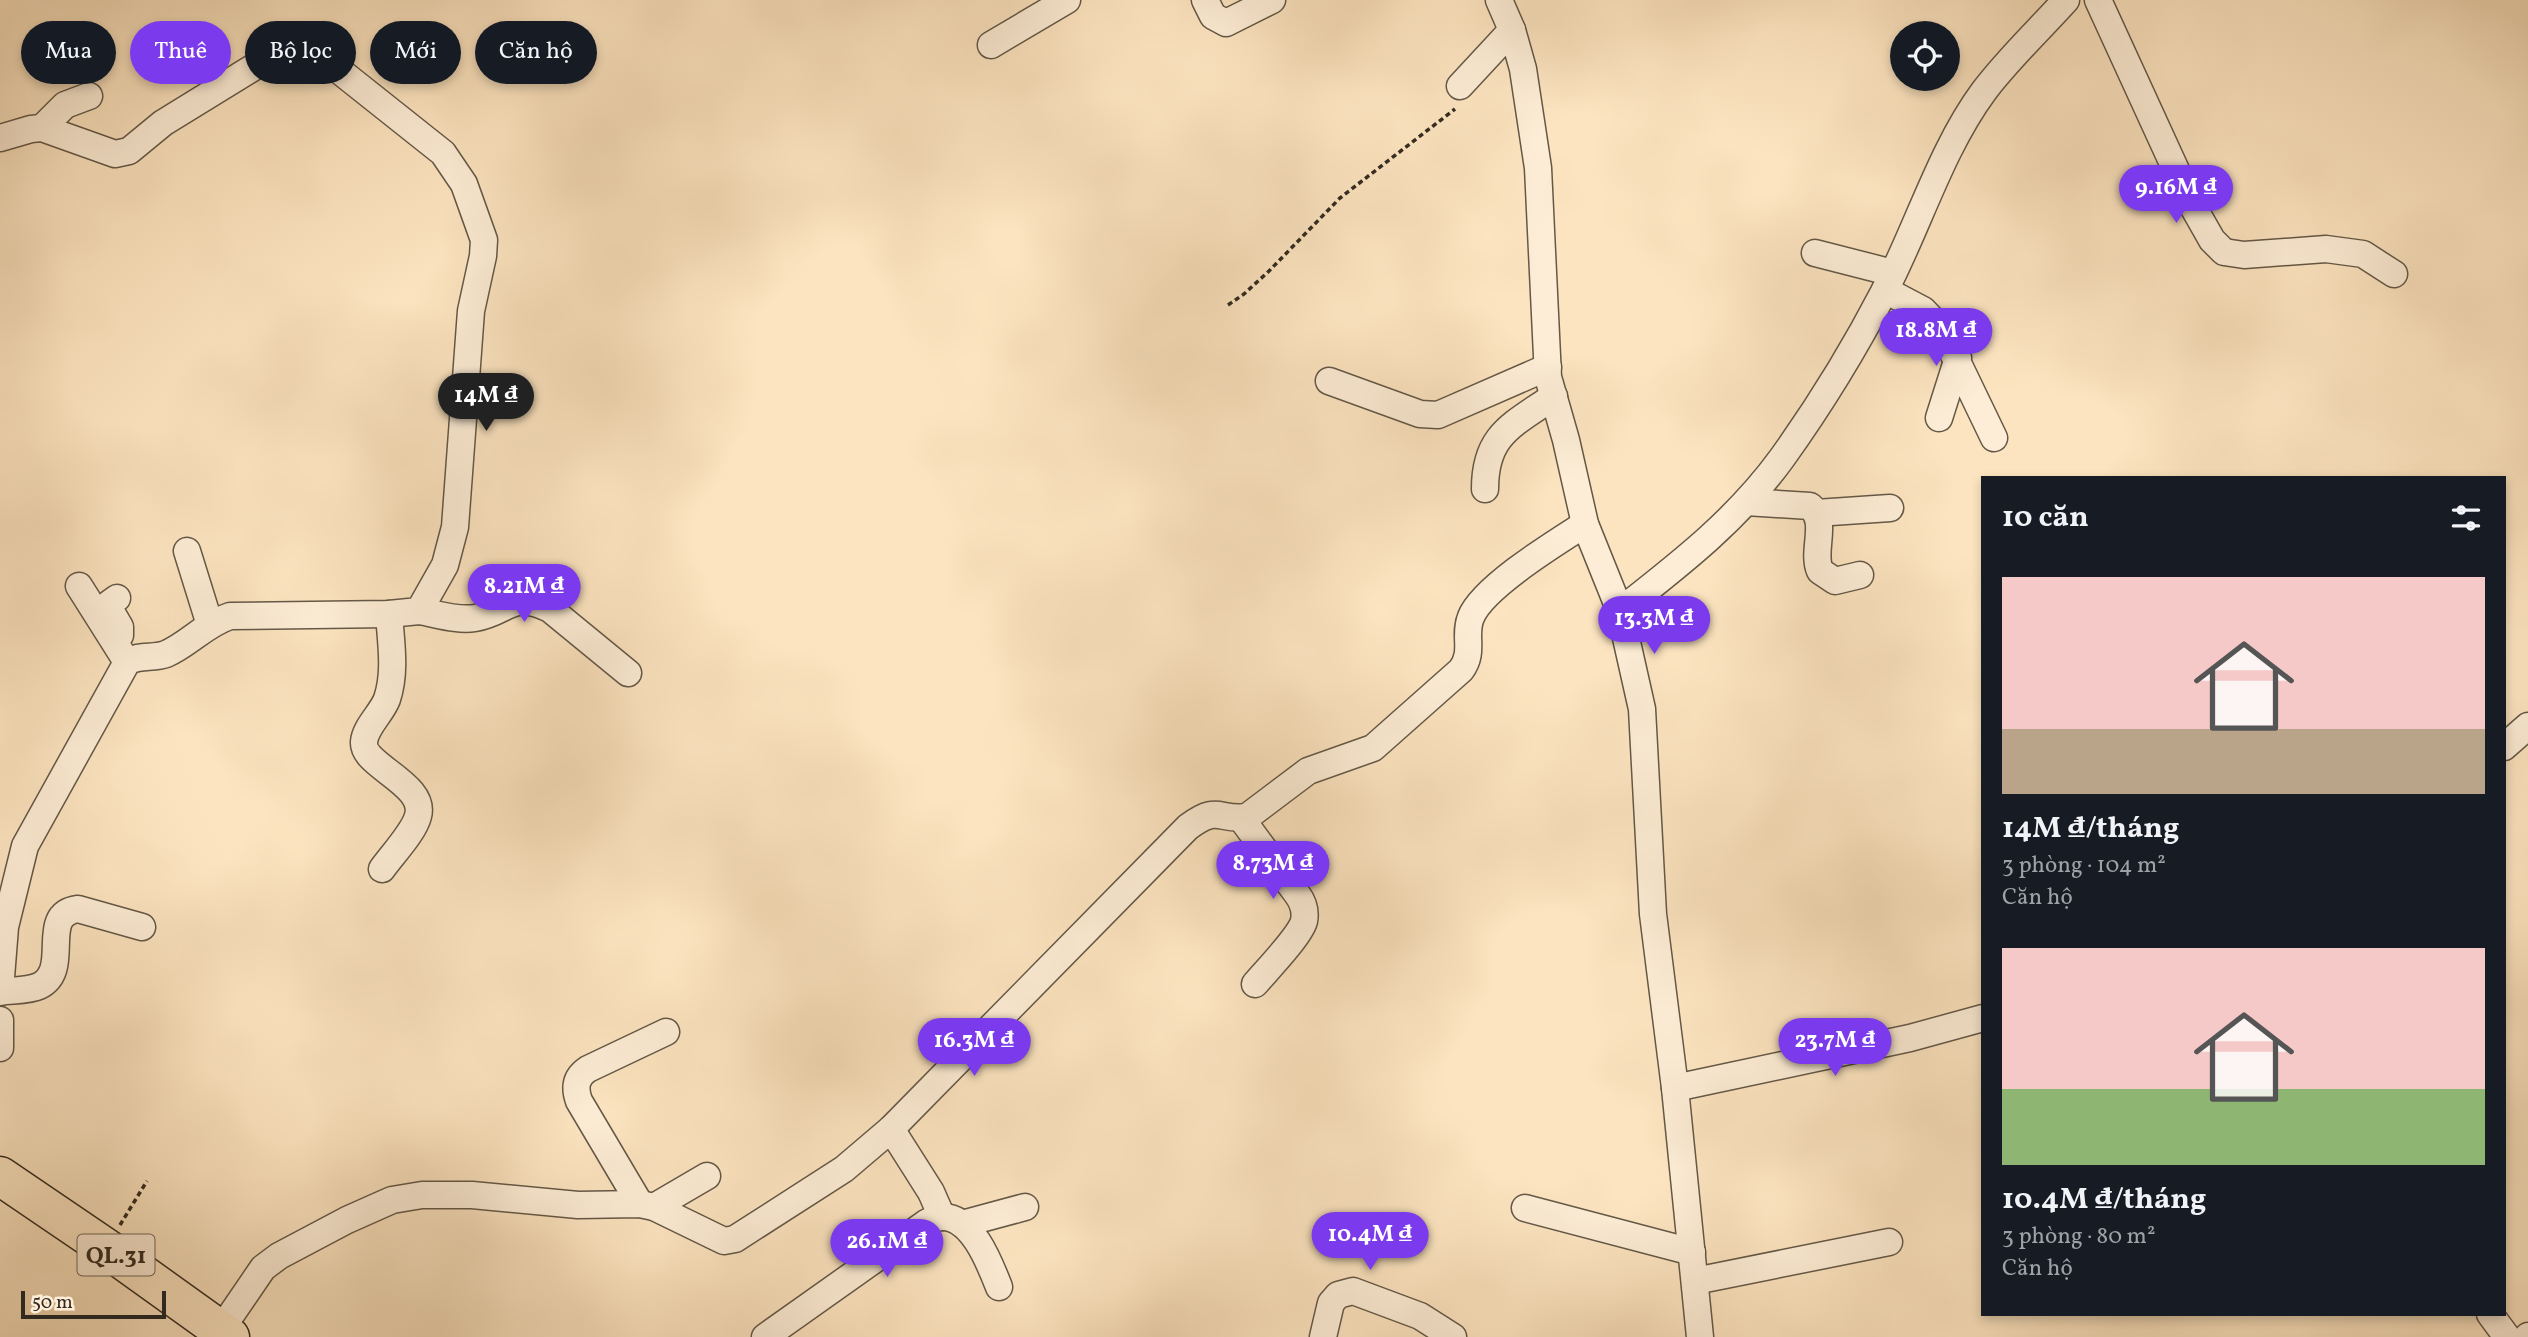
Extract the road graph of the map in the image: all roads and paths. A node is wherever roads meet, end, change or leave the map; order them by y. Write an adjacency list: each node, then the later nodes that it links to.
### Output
1 (1066, 0): 8 (street)
2 (1205, 0): 3 (street)
3 (1272, 0)
4 (1499, 0): 7 (street)
5 (2066, 0): 15 (street)
6 (2098, 0): 14 (street)
7 (1512, 30): 10 (street); 18 (street)
8 (991, 46)
9 (89, 96): 11 (street)
10 (1458, 97): 16 (path)
11 (42, 128): 12 (street); 32 (street)
12 (0, 138)
13 (1815, 253): 15 (street)
14 (2394, 274)
15 (1889, 281): 17 (street); 24 (street)
16 (1228, 305)
17 (1958, 358): 21 (street); 22 (street)
18 (1548, 367): 19 (street); 20 (street)
19 (1329, 381)
20 (1554, 397): 23 (street); 27 (street)
21 (1939, 418)
22 (1994, 438)
23 (1485, 489)
24 (1746, 502): 26 (street); 33 (street)
25 (1890, 508): 26 (street)
26 (1816, 513): 29 (street)
27 (1586, 524): 33 (street); 42 (street)
28 (187, 551): 35 (street)
29 (1860, 575)
30 (79, 586): 38 (street)
31 (117, 598): 38 (street)
32 (419, 611): 34 (street); 39 (street)
33 (1620, 611): 37 (street)
34 (389, 614): 35 (street); 43 (street)
35 (209, 625): 38 (street)
36 (1696, 632): 37 (path)
37 (1629, 648): 51 (street)
38 (122, 654): 46 (street)
39 (628, 673)
40 (2528, 726): 41 (street)
41 (2506, 744)
42 (1241, 818): 45 (street); 52 (street)
43 (382, 869)
44 (142, 928): 46 (street)
45 (1255, 984)
46 (0, 991)
47 (1981, 1019): 51 (street)
48 (0, 1020): 50 (street)
49 (666, 1032): 56 (street)
50 (0, 1048)
51 (1675, 1088): 62 (street)
52 (891, 1129): 56 (street); 59 (street)
53 (0, 1176): 61 (highway, QL.31)
54 (707, 1177): 56 (street)
55 (147, 1181): 61 (path)
56 (647, 1206): 66 (street)
57 (1025, 1207): 59 (street)
58 (1525, 1208): 62 (street)
59 (952, 1220): 64 (street); 67 (street)
60 (1889, 1242): 63 (street)
61 (106, 1248): 66 (highway, QL.31)
62 (1692, 1252): 63 (street)
63 (1695, 1282): 70 (street)
64 (999, 1287)
65 (2491, 1316): 71 (street)
66 (225, 1334)
67 (765, 1337)
68 (1323, 1337): 69 (street)
69 (1453, 1337)
70 (1700, 1337)
71 (2507, 1337)

